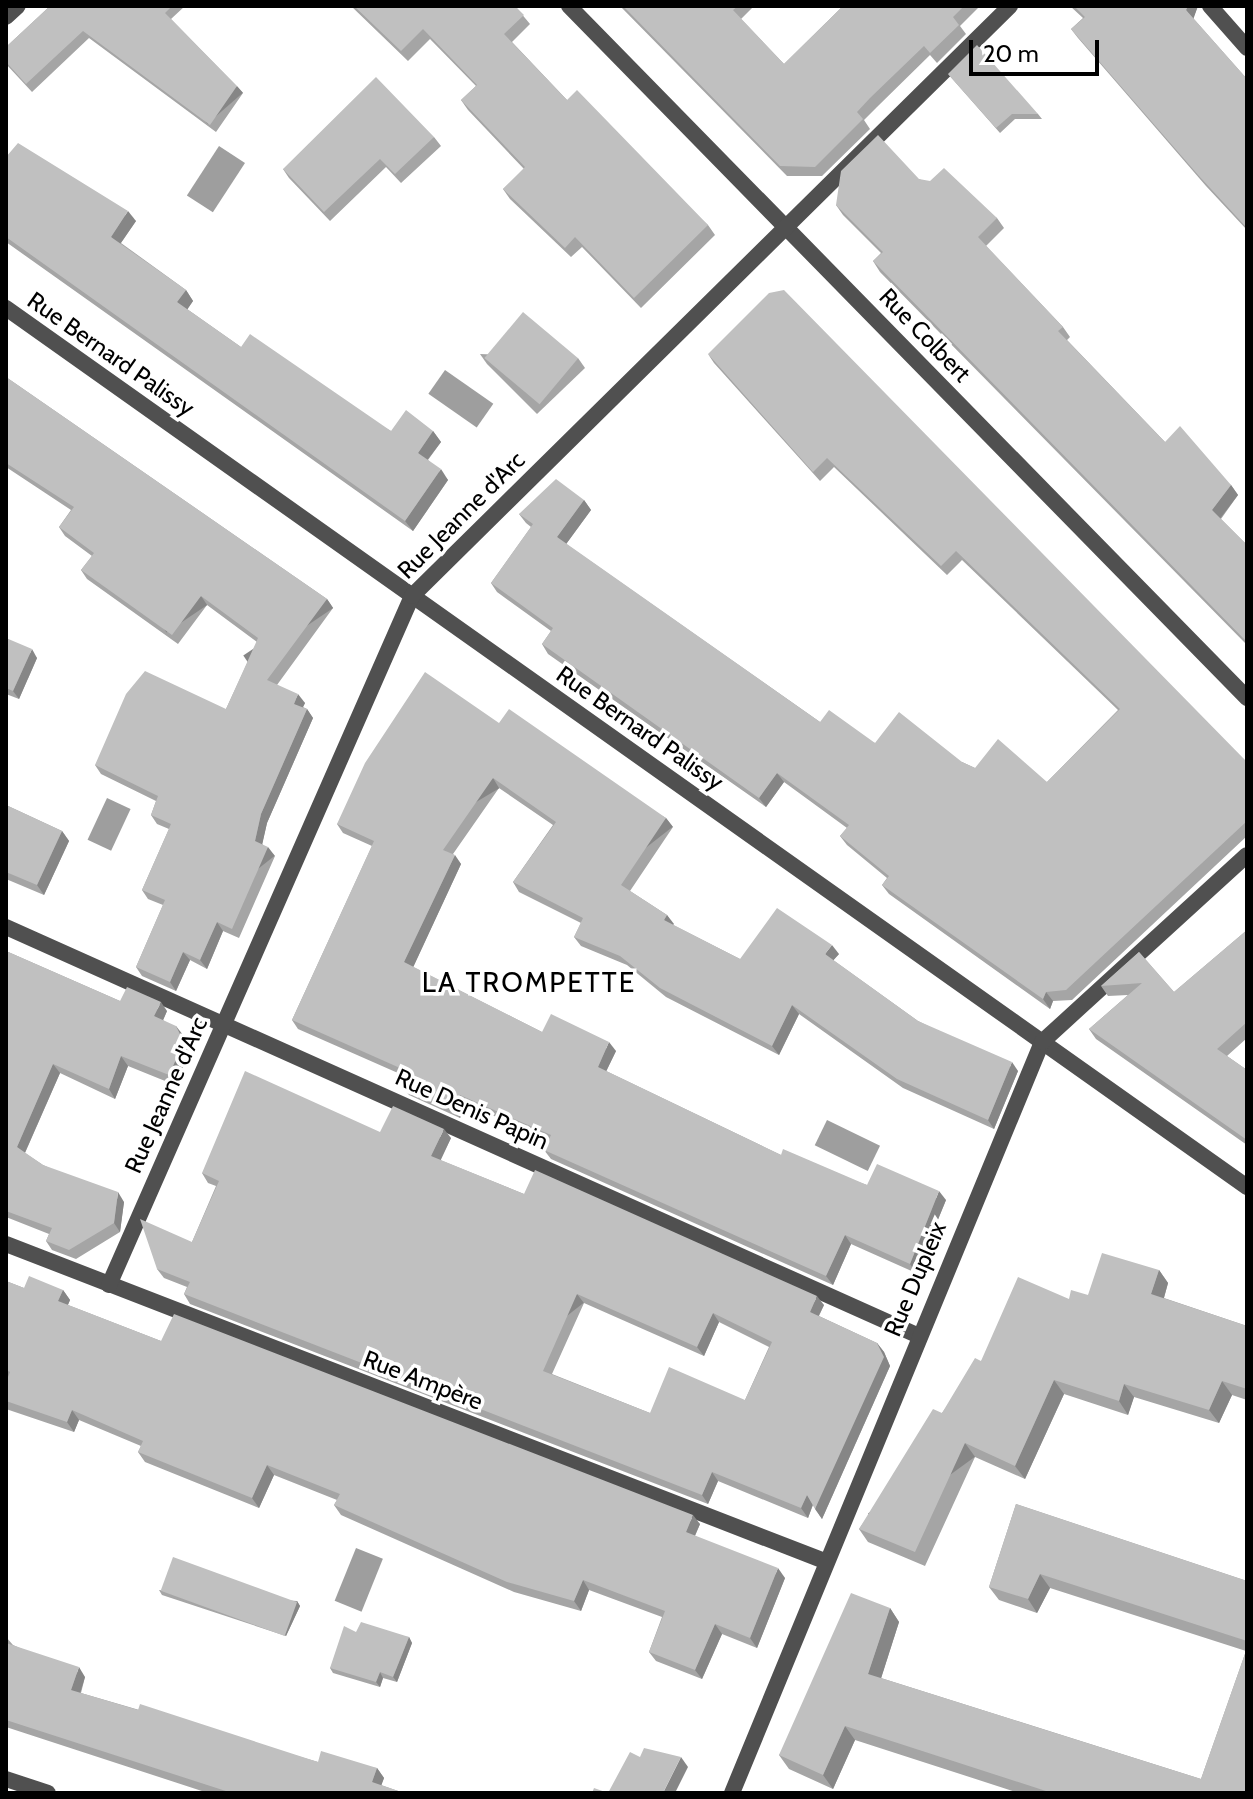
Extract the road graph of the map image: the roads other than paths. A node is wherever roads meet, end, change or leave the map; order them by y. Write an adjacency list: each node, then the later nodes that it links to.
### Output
1 (18, 6): 5 (street)
2 (569, 6): 7 (street, Rue Colbert)
3 (1010, 6): 7 (street, Rue Jeanne d'Arc)
4 (1210, 6): 6 (street)
5 (6, 17)
6 (1247, 48)
7 (785, 227): 9 (street, Rue Jeanne d'Arc); 10 (street, Rue Colbert)
8 (6, 308): 9 (street, Rue Bernard Palissy)
9 (412, 596): 13 (street, Rue Jeanne d'Arc); 14 (street, Rue Bernard Palissy)
10 (1247, 698)
11 (1247, 855): 14 (street, Rue Dupleix)
12 (6, 927): 13 (street, Rue Denis Papin)
13 (223, 1025): 17 (street, Rue Jeanne d'Arc); 18 (street, Rue Denis Papin)
14 (1042, 1042): 15 (street, Rue Bernard Palissy); 18 (street, Rue Dupleix)
15 (1247, 1187)
16 (6, 1244): 17 (street, Rue Ampère)
17 (109, 1285): 19 (street, Rue Ampère)
18 (917, 1335): 19 (street, Rue Dupleix)
19 (822, 1560): 22 (street, Rue Dupleix)
20 (6, 1779): 21 (street)
21 (48, 1793)
22 (732, 1793)

